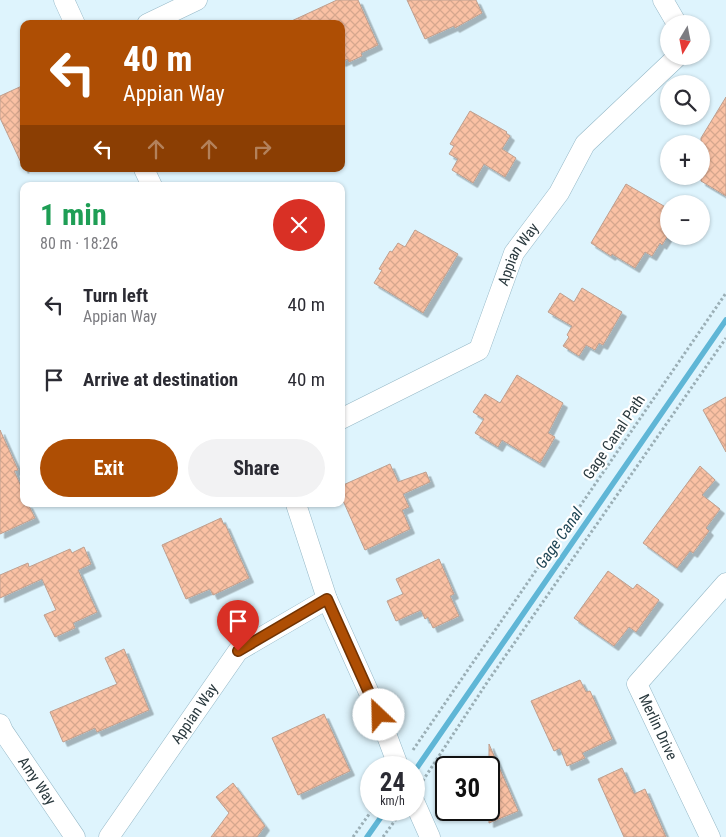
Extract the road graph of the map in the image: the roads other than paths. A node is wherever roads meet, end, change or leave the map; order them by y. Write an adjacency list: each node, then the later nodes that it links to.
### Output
1 (64, 0): 5 (street)
2 (197, 0): 6 (street)
3 (663, 0): 4 (street)
4 (672, 15)
5 (73, 20)
6 (155, 20)
7 (668, 65): 8 (street, Appian Way)
8 (345, 417)
9 (297, 507): 11 (street)
10 (726, 583): 18 (street, Merlin Drive)
11 (327, 599): 13 (street); 16 (street, Appian Way)
12 (0, 724): 15 (street, Amy Way)
13 (394, 756)
14 (425, 821): 17 (street)
15 (75, 837)
16 (109, 837)
17 (430, 837)
18 (710, 837)

